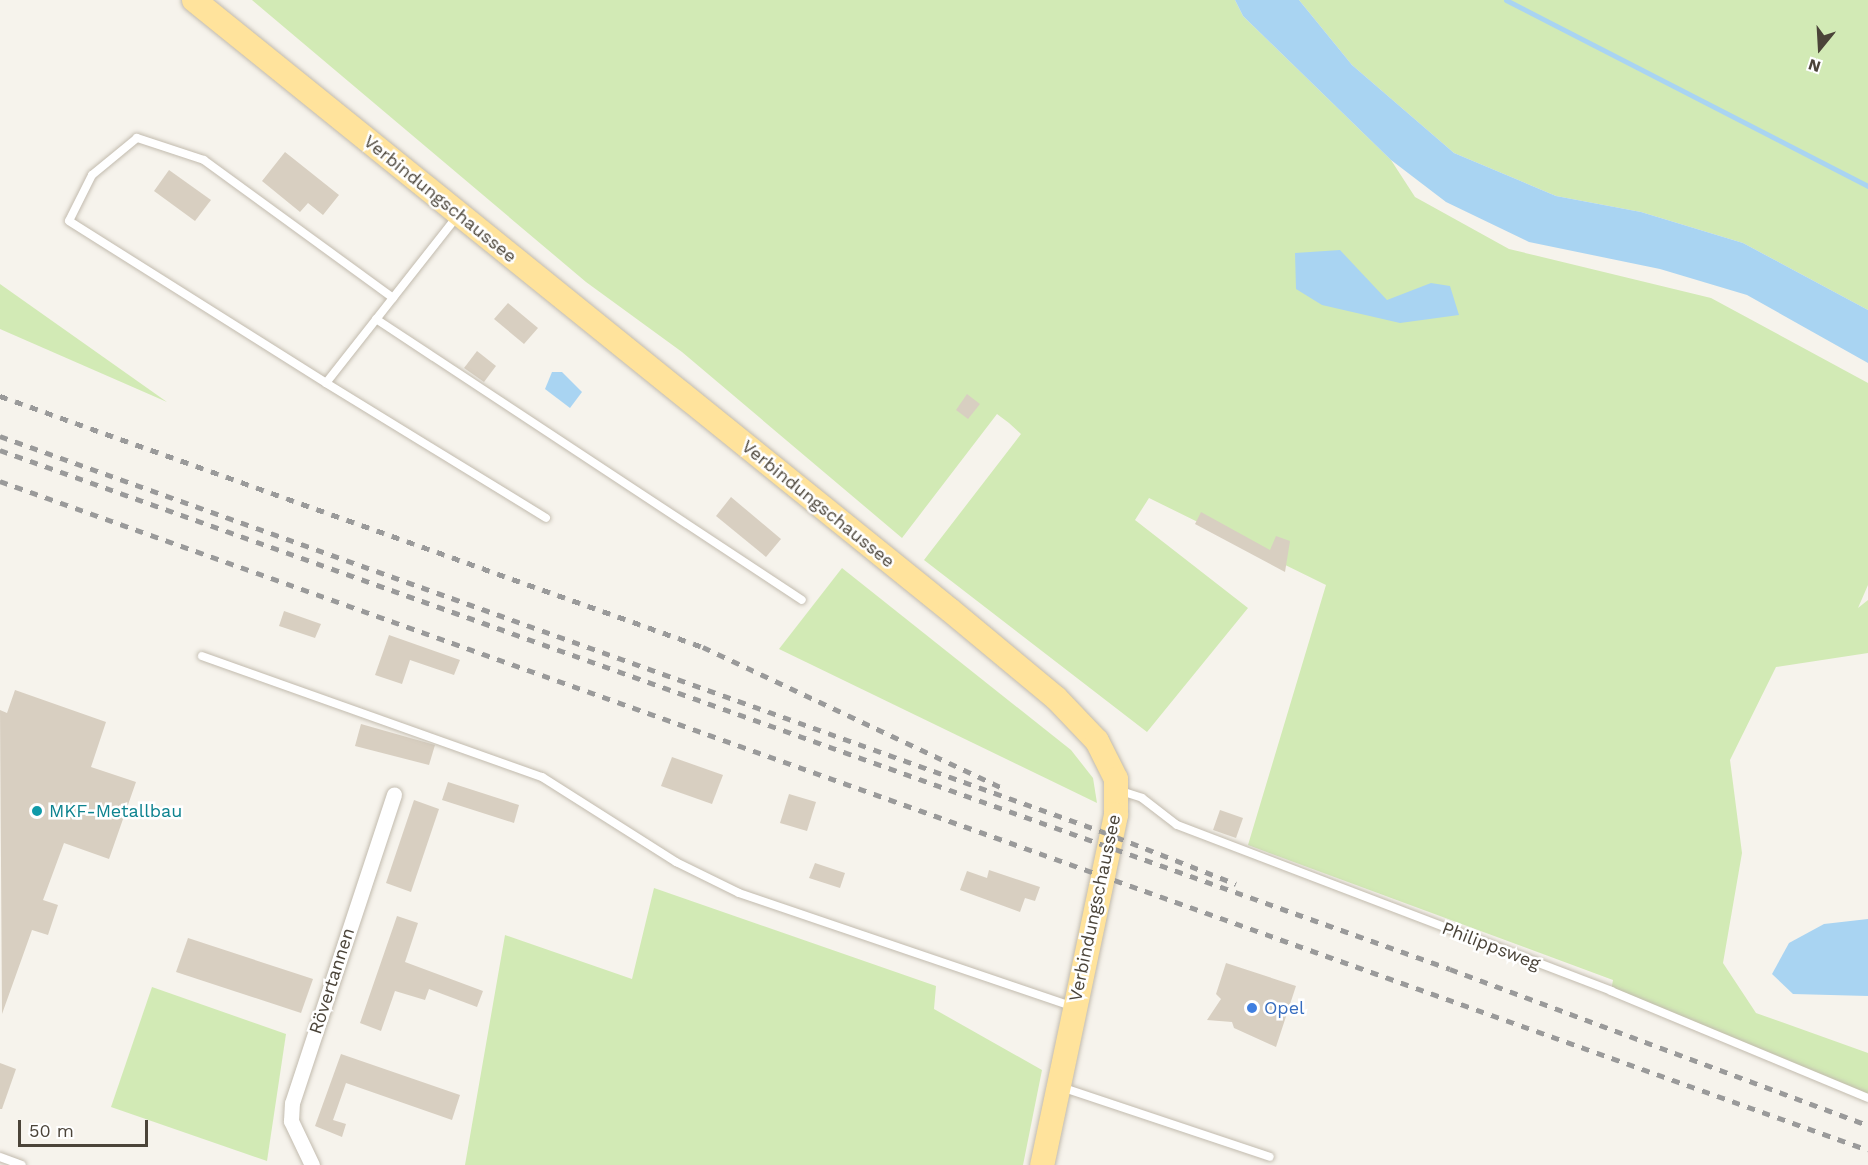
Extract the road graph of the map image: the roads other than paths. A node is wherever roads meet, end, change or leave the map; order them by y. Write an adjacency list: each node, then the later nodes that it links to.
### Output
1 (194, 0): 2 (main road, Verbindungschaussee)
2 (459, 214): 3 (lane); 9 (main road, Verbindungschaussee)
3 (393, 298): 4 (lane); 5 (lane)
4 (376, 319): 5 (lane); 7 (lane)
5 (326, 383): 6 (lane)
6 (546, 518)
7 (802, 600)
8 (202, 656): 11 (lane)
9 (1116, 790): 11 (main road, Verbindungschaussee); 13 (lane, Philippsweg)
10 (394, 795): 17 (street, Rövertannen)
11 (1074, 1007): 12 (main road, Verbindungschaussee)
12 (1058, 1085): 15 (lane); 18 (main road, Verbindungschaussee)
13 (1868, 1098)
14 (0, 1157): 16 (lane)
15 (1270, 1157)
16 (22, 1165)
17 (312, 1165)
18 (1042, 1165)

